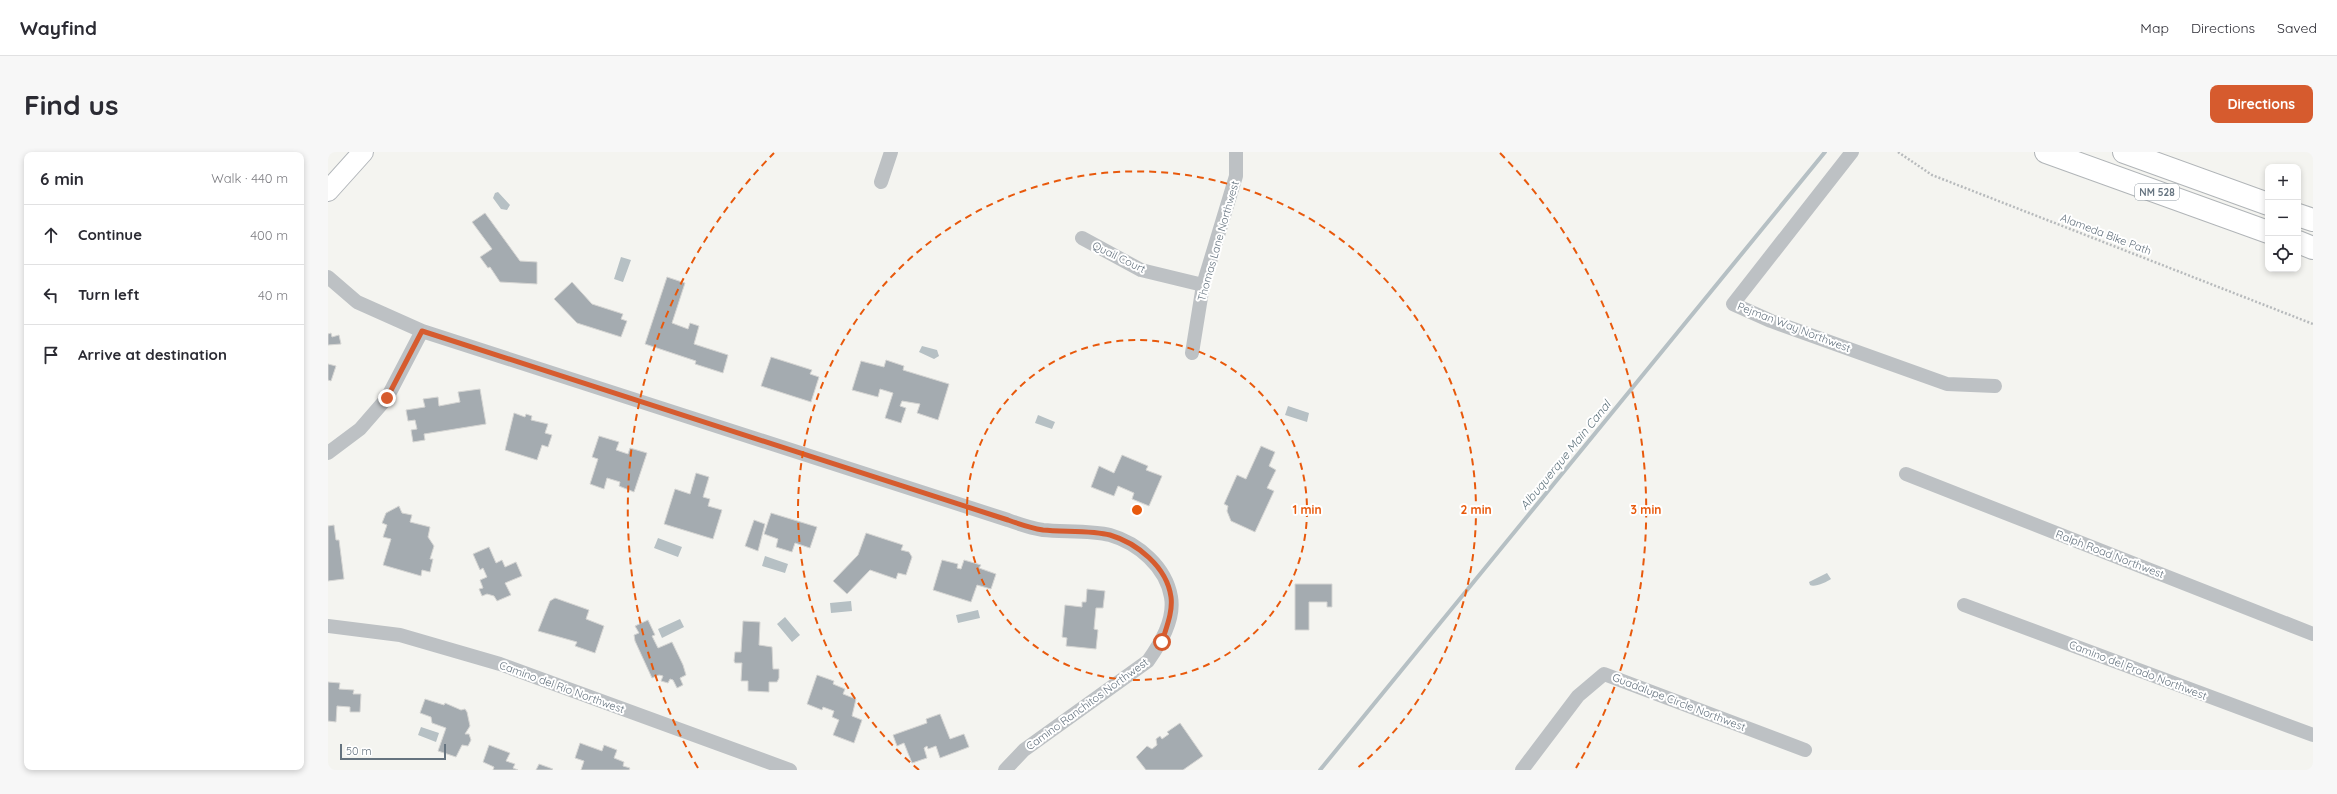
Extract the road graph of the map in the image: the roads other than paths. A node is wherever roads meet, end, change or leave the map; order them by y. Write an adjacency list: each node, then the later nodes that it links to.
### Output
1 (362, 152): 8 (street)
2 (891, 152): 7 (street)
3 (1236, 152): 17 (street, Thomas Lane Northwest)
4 (1852, 152): 20 (street, Pejman Way Northwest)
5 (2046, 152): 12 (main road, NM 528)
6 (2124, 152): 9 (main road, NM 528)
7 (881, 182)
8 (328, 191)
9 (2265, 203)
10 (2301, 216): 11 (main road)
11 (2313, 220)
12 (2265, 231)
13 (1082, 238): 17 (street, Quail Court)
14 (2301, 243): 15 (main road)
15 (2313, 248)
16 (328, 277): 18 (street, Camino Ranchitos Northwest)
17 (1203, 285): 19 (street, Thomas Lane Northwest)
18 (422, 331): 21 (street); 29 (street, Camino Ranchitos Northwest)
19 (1192, 353)
20 (1995, 386)
21 (328, 453)
22 (1906, 474): 25 (street, Ralph Road Northwest)
23 (1964, 605): 26 (street, Camino del Prado Northwest)
24 (328, 626): 28 (street, Camino del Rio Northwest)
25 (2313, 634)
26 (2313, 736)
27 (1805, 750): 30 (street, Guadalupe Circle Northwest)
28 (790, 770)
29 (1005, 770)
30 (1522, 770)

